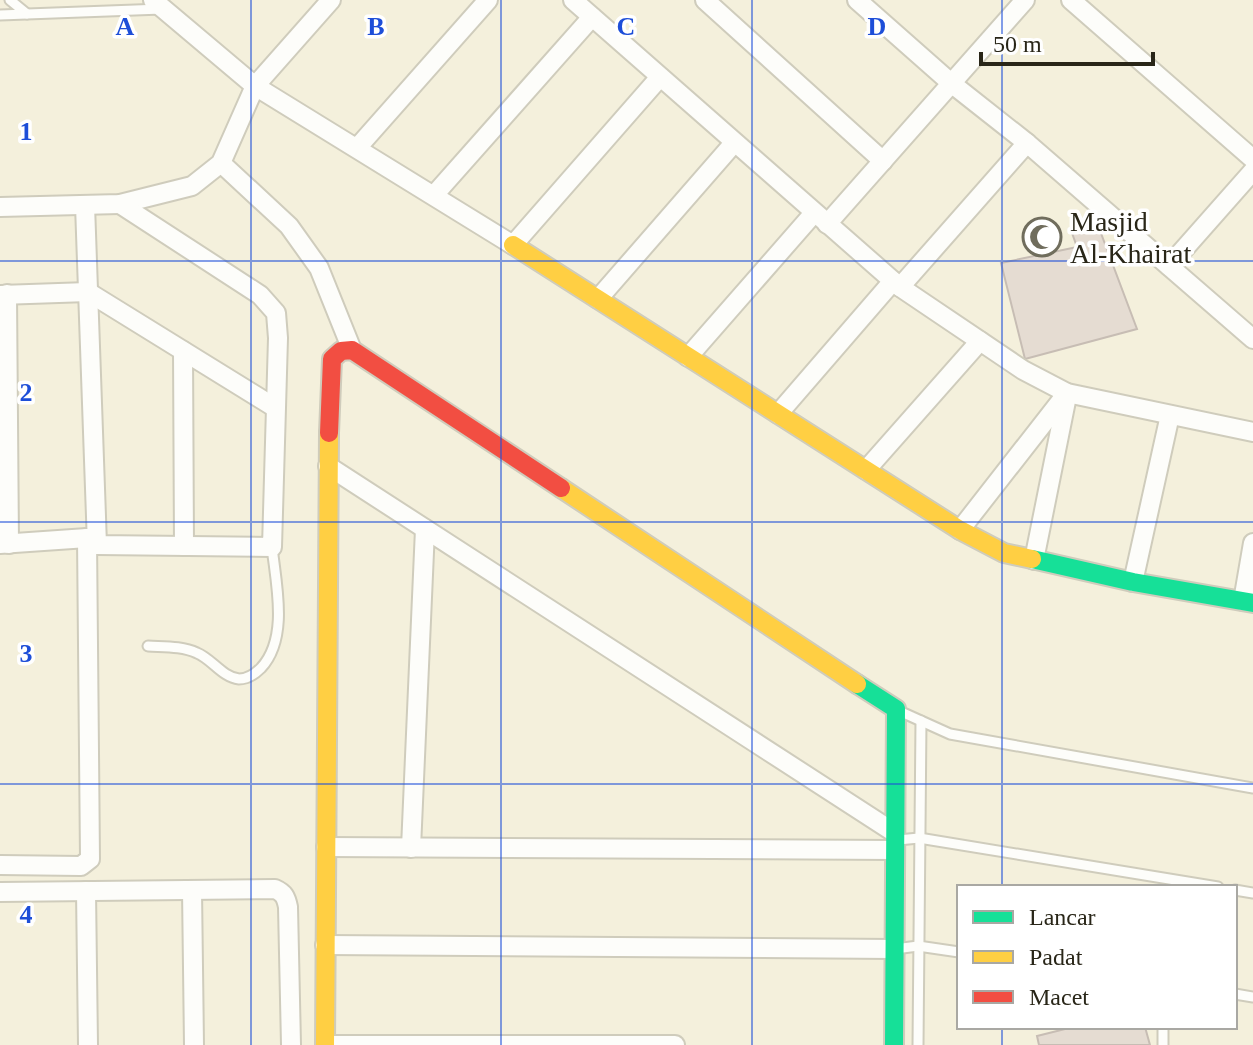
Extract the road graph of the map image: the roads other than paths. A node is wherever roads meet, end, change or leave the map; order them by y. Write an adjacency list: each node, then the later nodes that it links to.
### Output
1 (10, 0): 10 (lane)
2 (331, 0): 15 (street)
3 (488, 0): 18 (street)
4 (573, 0): 12 (street)
5 (705, 0): 20 (street)
6 (857, 0): 14 (street)
7 (1025, 0): 14 (street)
8 (1071, 0): 19 (street)
9 (158, 5): 10 (lane); 15 (street)
10 (27, 14): 11 (lane)
11 (0, 15)
12 (592, 17): 13 (street); 23 (street)
13 (660, 77): 16 (street); 28 (street)
14 (951, 83): 17 (street); 20 (street)
15 (255, 86): 18 (street); 21 (street)
16 (734, 143): 27 (street); 33 (street)
17 (1027, 143): 29 (street); 30 (street)
18 (357, 148): 23 (street)
19 (1253, 159)
20 (883, 161): 27 (street)
21 (221, 163): 24 (street); 36 (street)
22 (1253, 171): 29 (street)
23 (435, 194): 28 (street)
24 (120, 204): 25 (street); 40 (street)
25 (85, 205): 26 (street); 31 (street)
26 (0, 207)
27 (820, 218): 30 (street); 38 (street)
28 (513, 245): 33 (street)
29 (1169, 266): 34 (street)
30 (897, 284): 35 (street); 41 (street)
31 (88, 292): 32 (street); 37 (street); 48 (street)
32 (3, 294): 50 (street)
33 (598, 299): 38 (street)
34 (1253, 339)
35 (980, 341): 39 (street); 45 (street)
36 (352, 350): 44 (street); 57 (street)
37 (183, 351): 40 (street); 51 (street)
38 (688, 357): 41 (street)
39 (1067, 393): 42 (street); 47 (street); 53 (street)
40 (274, 407): 52 (street)
41 (778, 414): 45 (street)
42 (1170, 415): 43 (street); 54 (street)
43 (1253, 432)
44 (328, 466): 46 (street); 62 (street)
45 (866, 470): 47 (street)
46 (425, 529): 61 (street); 63 (street)
47 (960, 530): 53 (street)
48 (92, 541): 50 (street); 51 (street); 64 (street)
49 (1253, 543): 55 (street)
50 (4, 544)
51 (184, 546): 52 (street)
52 (272, 547): 56 (lane)
53 (1034, 560): 54 (street)
54 (1133, 582): 55 (street)
55 (1248, 602)
56 (148, 646)
57 (896, 709): 58 (lane); 61 (street)
58 (921, 721): 59 (lane); 60 (lane)
59 (1253, 788)
60 (919, 838): 61 (lane); 65 (lane); 69 (lane)
61 (895, 841): 63 (street); 70 (street)
62 (326, 847): 63 (street); 68 (street)
63 (411, 848)
64 (3, 879): 67 (street)
65 (1206, 885)
66 (192, 890): 67 (street); 73 (street); 74 (street)
67 (86, 891): 72 (street)
68 (325, 945): 70 (street); 75 (street)
69 (918, 946): 70 (lane); 71 (lane); 78 (lane)
70 (894, 949): 77 (street)
71 (957, 952)
72 (88, 1045)
73 (194, 1045)
74 (291, 1045)
75 (325, 1045): 76 (street)
76 (675, 1045)
77 (894, 1045)
78 (918, 1045)

